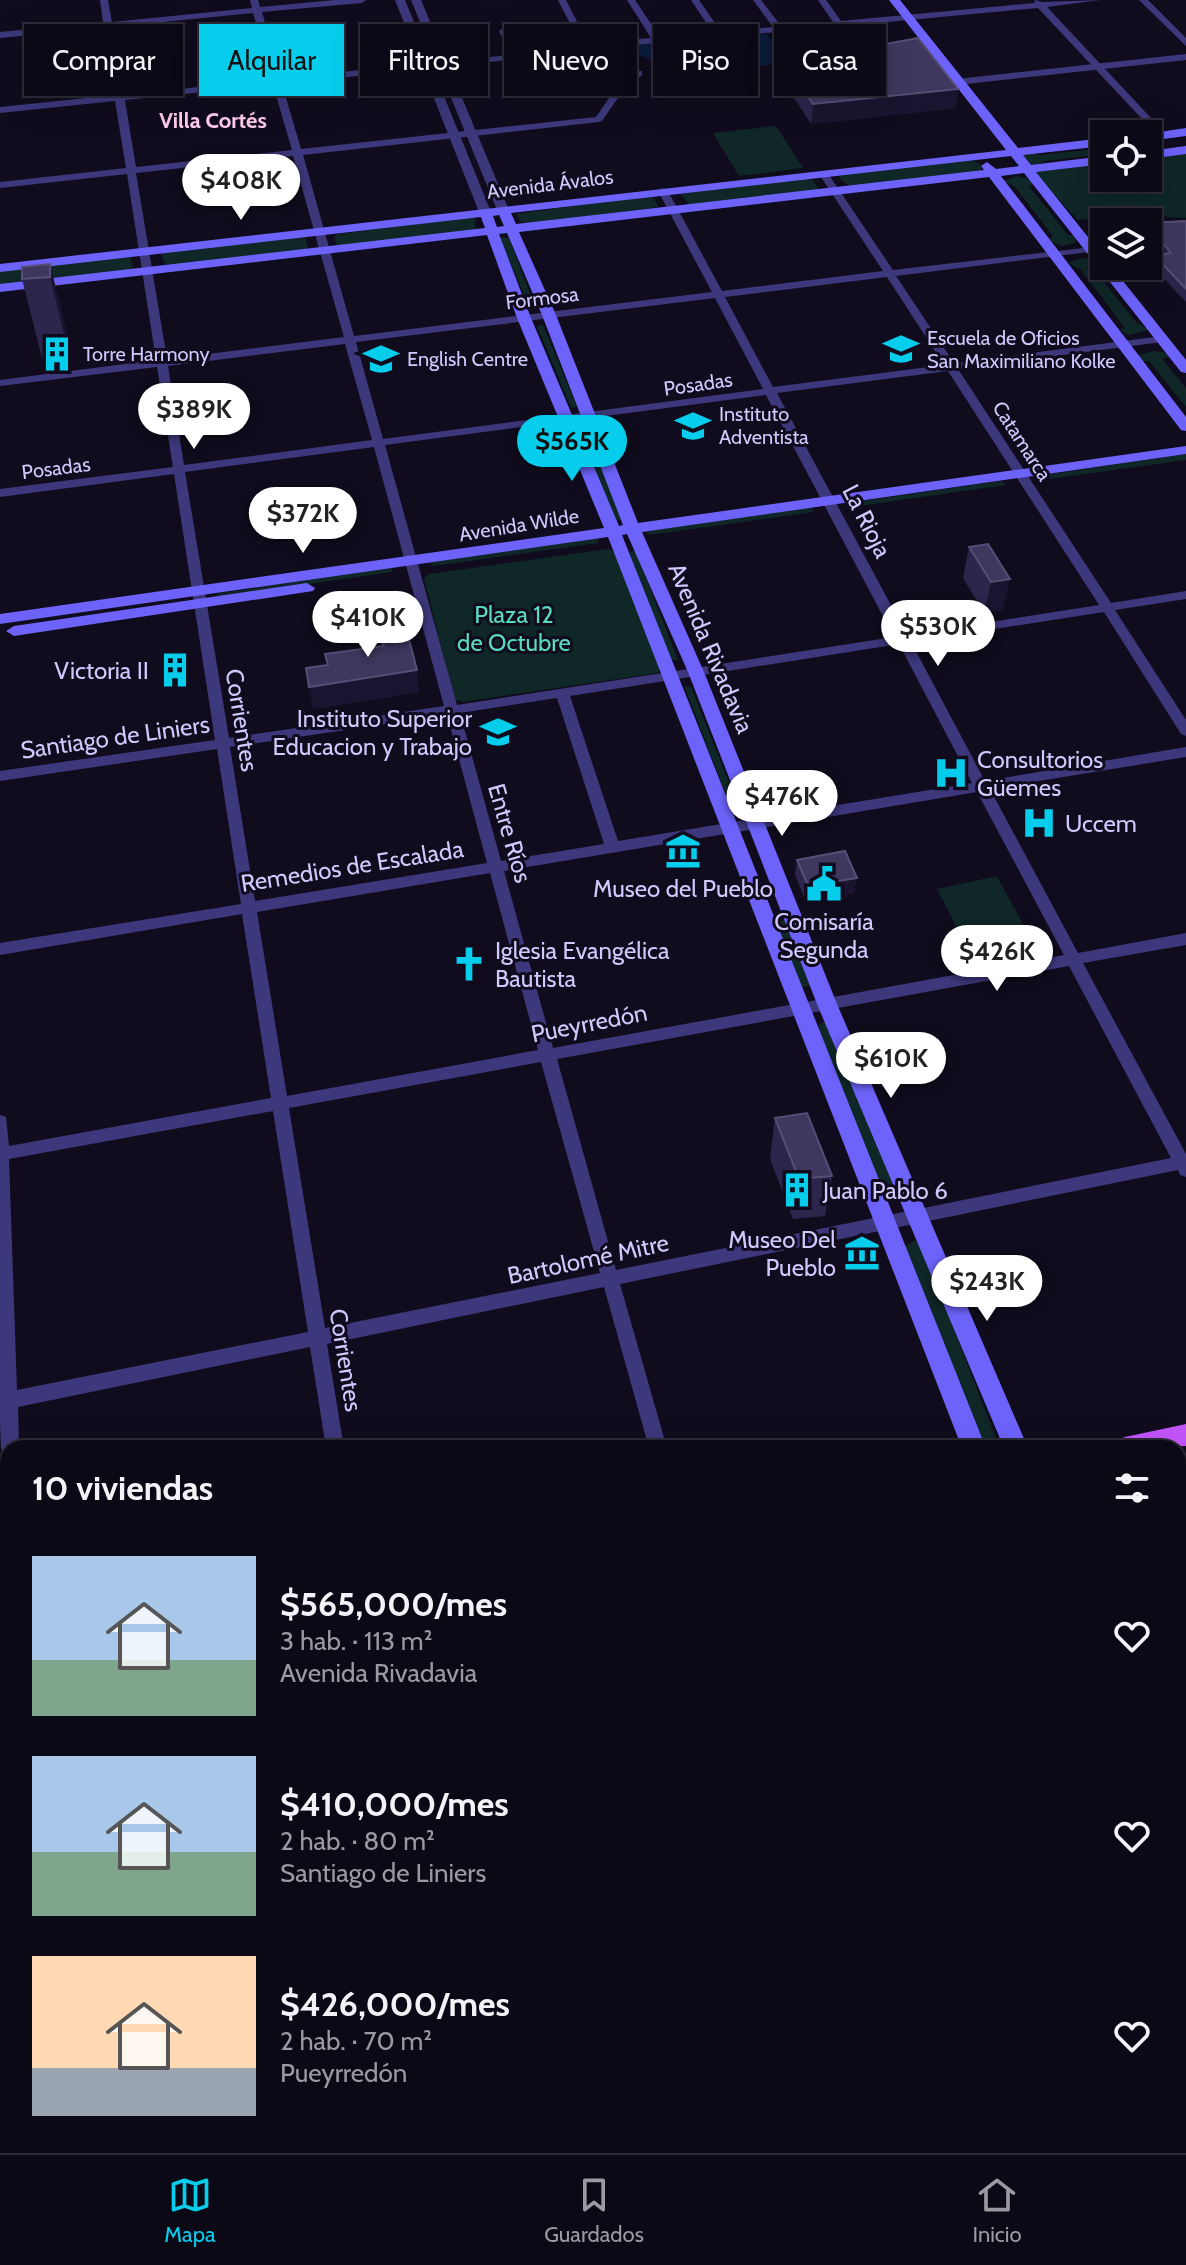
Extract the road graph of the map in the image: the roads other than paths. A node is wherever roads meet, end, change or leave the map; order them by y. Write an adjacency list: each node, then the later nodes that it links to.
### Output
1 (104, 0): 18 (street, Corrientes)
2 (362, 0): 15 (street)
3 (400, 0): 20 (street, Avenida Rivadavia)
4 (416, 0): 21 (street, Avenida Rivadavia)
5 (562, 0): 22 (street)
6 (631, 0): 28 (street)
7 (695, 0): 23 (street)
8 (757, 0): 24 (street)
9 (822, 0): 17 (street)
10 (884, 0): 16 (main road)
11 (894, 0): 16 (main road)
12 (1097, 0): 14 (street)
13 (1143, 0): 30 (street)
14 (1038, 2): 16 (street); 33 (street)
15 (255, 5): 19 (street)
16 (901, 16): 17 (street); 35 (main road)
17 (840, 23): 25 (street)
18 (107, 24)
19 (114, 24)
20 (413, 24)
21 (423, 24)
22 (577, 24)
23 (711, 24)
24 (774, 24)
25 (830, 24)
26 (503, 31): 32 (street)
27 (24, 33): 29 (street)
28 (653, 34)
29 (0, 35)
30 (1186, 43)
31 (1186, 57): 33 (street)
32 (488, 60)
33 (1100, 66): 35 (street); 42 (street)
34 (639, 73): 44 (street)
35 (954, 82): 49 (main road); 50 (main road)
36 (199, 89): 40 (street)
37 (281, 96): 51 (street, Entre Ríos)
38 (444, 96): 46 (street, Avenida Rivadavia)
39 (450, 96): 44 (street, Avenida Rivadavia)
40 (120, 97): 41 (street); 56 (street, Corrientes)
41 (0, 110)
42 (1149, 120)
43 (1186, 132): 45 (main road)
44 (470, 135): 46 (street); 63 (street, Avenida Rivadavia)
45 (1162, 135)
46 (455, 136): 51 (street); 64 (street, Avenida Rivadavia)
47 (1090, 143): 49 (main road, Avenida Ávalos)
48 (1186, 150): 52 (main road)
49 (1014, 151): 50 (main road, Avenida Ávalos); 55 (main road)
50 (1000, 152): 53 (main road, Avenida Ávalos)
51 (299, 153): 56 (street); 67 (street, Entre Ríos)
52 (1162, 153)
53 (979, 156): 57 (main road); 58 (main road, Avenida Ávalos)
54 (1090, 162): 55 (main road, Avenida Ávalos)
55 (1028, 169): 57 (main road, Avenida Ávalos); 68 (main road)
56 (131, 171): 59 (street); 69 (street, Corrientes)
57 (992, 173): 61 (main road, Avenida Ávalos); 71 (main road)
58 (824, 174): 60 (main road, Avenida Ávalos); 61 (street, Catamarca)
59 (0, 185)
60 (663, 191): 62 (street, La Rioja); 63 (main road, Avenida Ávalos)
61 (834, 191): 62 (main road, Avenida Ávalos); 74 (street, Catamarca)
62 (673, 209): 65 (main road, Avenida Ávalos); 76 (street, La Rioja)
63 (503, 210): 64 (main road, Avenida Ávalos); 65 (main road, Avenida Rivadavia)
64 (485, 212): 66 (main road, Avenida Rivadavia); 67 (main road, Avenida Ávalos)
65 (511, 229): 66 (main road, Avenida Ávalos); 77 (main road, Avenida Rivadavia)
66 (491, 231): 70 (main road, Avenida Ávalos); 78 (main road, Avenida Rivadavia)
67 (320, 232): 69 (main road, Avenida Ávalos); 70 (street, Entre Ríos)
68 (1089, 249): 71 (street, Formosa); 79 (main road)
69 (145, 251): 72 (main road, Avenida Ávalos); 73 (street, Corrientes)
70 (324, 251): 73 (main road, Avenida Ávalos); 80 (street, Entre Ríos)
71 (1054, 254): 74 (street, Formosa); 81 (main road)
72 (0, 268)
73 (149, 271): 75 (main road, Avenida Ávalos); 82 (street, Corrientes)
74 (891, 274): 76 (street, Formosa); 83 (street, Catamarca)
75 (0, 288)
76 (718, 295): 77 (street, Formosa); 86 (street, La Rioja)
77 (549, 315): 78 (street, Formosa); 87 (main road, Avenida Rivadavia)
78 (524, 318): 80 (street, Formosa); 88 (main road, Avenida Rivadavia)
79 (1162, 339): 81 (street, Posadas); 84 (main road)
80 (348, 341): 82 (street, Formosa); 90 (street, Entre Ríos)
81 (1123, 345): 83 (street, Posadas); 89 (main road)
82 (164, 364): 85 (street, Formosa); 93 (street, Corrientes)
83 (952, 368): 86 (street, Posadas); 94 (street, Catamarca)
84 (1186, 369)
85 (0, 383)
86 (770, 392): 87 (street, Posadas); 96 (street, La Rioja)
87 (588, 417): 88 (street, Posadas); 97 (main road, Avenida Rivadavia)
88 (567, 419): 90 (street, Posadas); 98 (main road, Avenida Rivadavia)
89 (1186, 427)
90 (377, 442): 93 (street, Posadas); 99 (street, Entre Ríos)
91 (1186, 450): 94 (main road, Avenida Wilde)
92 (1186, 463): 94 (main road, Avenida Wilde)
93 (178, 470): 95 (street, Posadas); 101 (street, Corrientes)
94 (1026, 480): 96 (main road, Avenida Wilde); 102 (street, Catamarca)
95 (0, 493)
96 (833, 507): 97 (main road, Avenida Wilde); 105 (street, La Rioja)
97 (635, 534): 98 (main road, Avenida Wilde); 106 (main road, Avenida Rivadavia)
98 (615, 537): 99 (main road, Avenida Wilde); 107 (main road, Avenida Rivadavia)
99 (415, 566): 101 (main road, Avenida Wilde); 109 (street, Entre Ríos)
100 (1186, 595): 102 (street, Santiago de Liniers)
101 (199, 596): 103 (main road, Avenida Wilde); 104 (main road, Avenida Wilde); 111 (street, Corrientes)
102 (1108, 607): 105 (street, Santiago de Liniers); 110 (street, Catamarca)
103 (0, 619)
104 (0, 633)
105 (900, 639): 106 (street, Santiago de Liniers); 114 (street, La Rioja)
106 (696, 672): 107 (street, Santiago de Liniers); 115 (main road, Avenida Rivadavia)
107 (668, 676): 108 (street, Santiago de Liniers); 116 (main road, Avenida Rivadavia)
108 (562, 692): 109 (street, Santiago de Liniers); 117 (street)
109 (450, 710): 111 (street, Santiago de Liniers); 118 (street, Entre Ríos)
110 (1186, 731)
111 (221, 744): 113 (street, Santiago de Liniers); 120 (street, Corrientes)
112 (1186, 752): 114 (street, Remedios de Escalada)
113 (0, 776)
114 (983, 787): 115 (street, Remedios de Escalada); 124 (street, La Rioja)
115 (753, 823): 116 (street, Remedios de Escalada); 119 (main road, Avenida Rivadavia)
116 (729, 828): 117 (street, Remedios de Escalada); 121 (main road, Avenida Rivadavia)
117 (613, 849): 118 (street, Remedios de Escalada)
118 (498, 868): 120 (street, Remedios de Escalada); 127 (street, Entre Ríos)
119 (787, 905): 121 (main road); 125 (main road, Avenida Rivadavia)
120 (247, 907): 123 (street, Remedios de Escalada); 128 (street, Corrientes)
121 (761, 909): 126 (main road, Avenida Rivadavia)
122 (1186, 939): 124 (street, Pueyrredón)
123 (0, 949)
124 (1071, 960): 125 (street, Pueyrredón); 131 (street, La Rioja)
125 (827, 1004): 126 (street, Pueyrredón); 132 (main road, Avenida Rivadavia)
126 (801, 1009): 127 (street, Pueyrredón); 133 (main road, Avenida Rivadavia)
127 (549, 1054): 128 (street, Pueyrredón); 134 (street, Entre Ríos)
128 (281, 1102): 130 (street, Pueyrredón); 135 (street, Corrientes)
129 (0, 1122): 130 (street)
130 (1, 1154): 136 (street)
131 (1185, 1165): 132 (street, Bartolomé Mitre)
132 (916, 1216): 133 (street, Bartolomé Mitre); 142 (main road, Avenida Rivadavia)
133 (885, 1223): 134 (street, Bartolomé Mitre); 141 (main road, Avenida Rivadavia)
134 (609, 1280): 135 (street, Bartolomé Mitre); 140 (street, Entre Ríos)
135 (319, 1339): 136 (street, Bartolomé Mitre); 139 (street, Corrientes)
136 (4, 1402): 138 (street)
137 (1186, 1435): 143 (main road)
138 (9, 1440)
139 (334, 1440)
140 (656, 1440)
141 (971, 1440)
142 (1013, 1440)
143 (1163, 1440)

